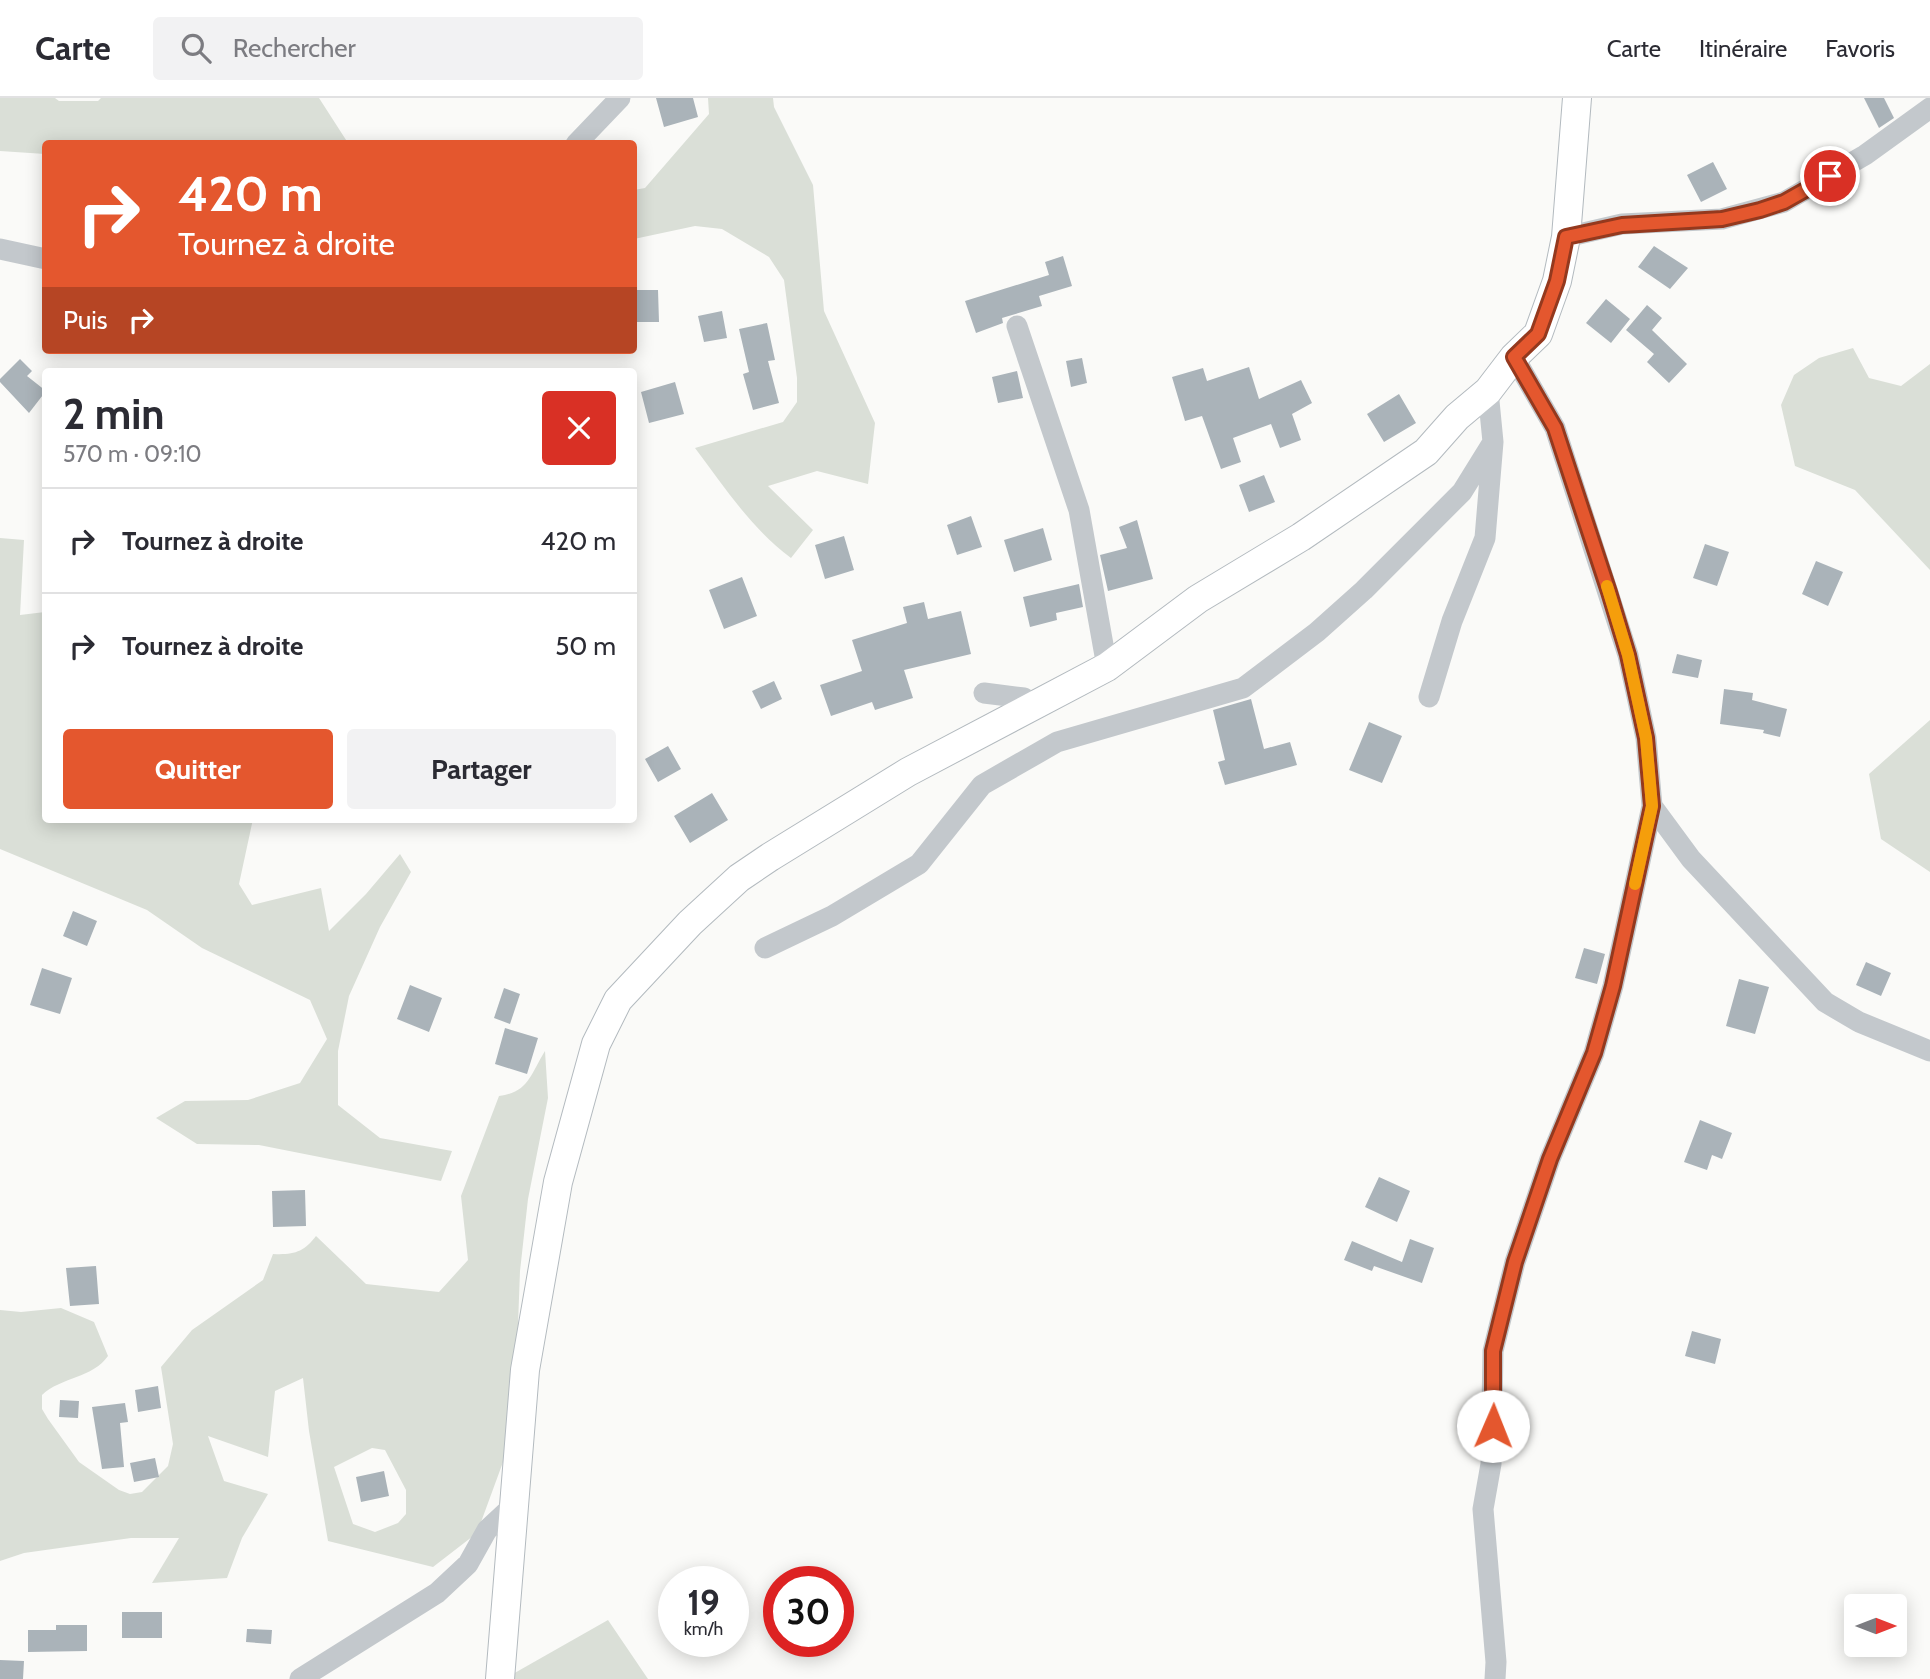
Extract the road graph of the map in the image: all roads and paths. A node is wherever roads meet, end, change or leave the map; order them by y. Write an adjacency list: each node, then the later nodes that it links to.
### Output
1 (620, 98): 4 (street)
2 (1577, 98): 5 (main road)
3 (1930, 108): 5 (street)
4 (580, 140)
5 (1566, 237): 9 (main road)
6 (0, 249): 7 (street)
7 (42, 258)
8 (1017, 326): 12 (street)
9 (1514, 357): 10 (main road); 16 (street)
10 (1488, 391): 11 (street); 12 (main road)
11 (1493, 442): 14 (street); 17 (street)
12 (1107, 667): 15 (main road)
13 (985, 693): 15 (street)
14 (1429, 697)
15 (1029, 709): 19 (main road)
16 (1652, 806): 18 (street); 22 (street)
17 (765, 948)
18 (1930, 1051)
19 (516, 1503): 20 (street); 21 (main road)
20 (300, 1679)
21 (500, 1679)
22 (1495, 1679)

